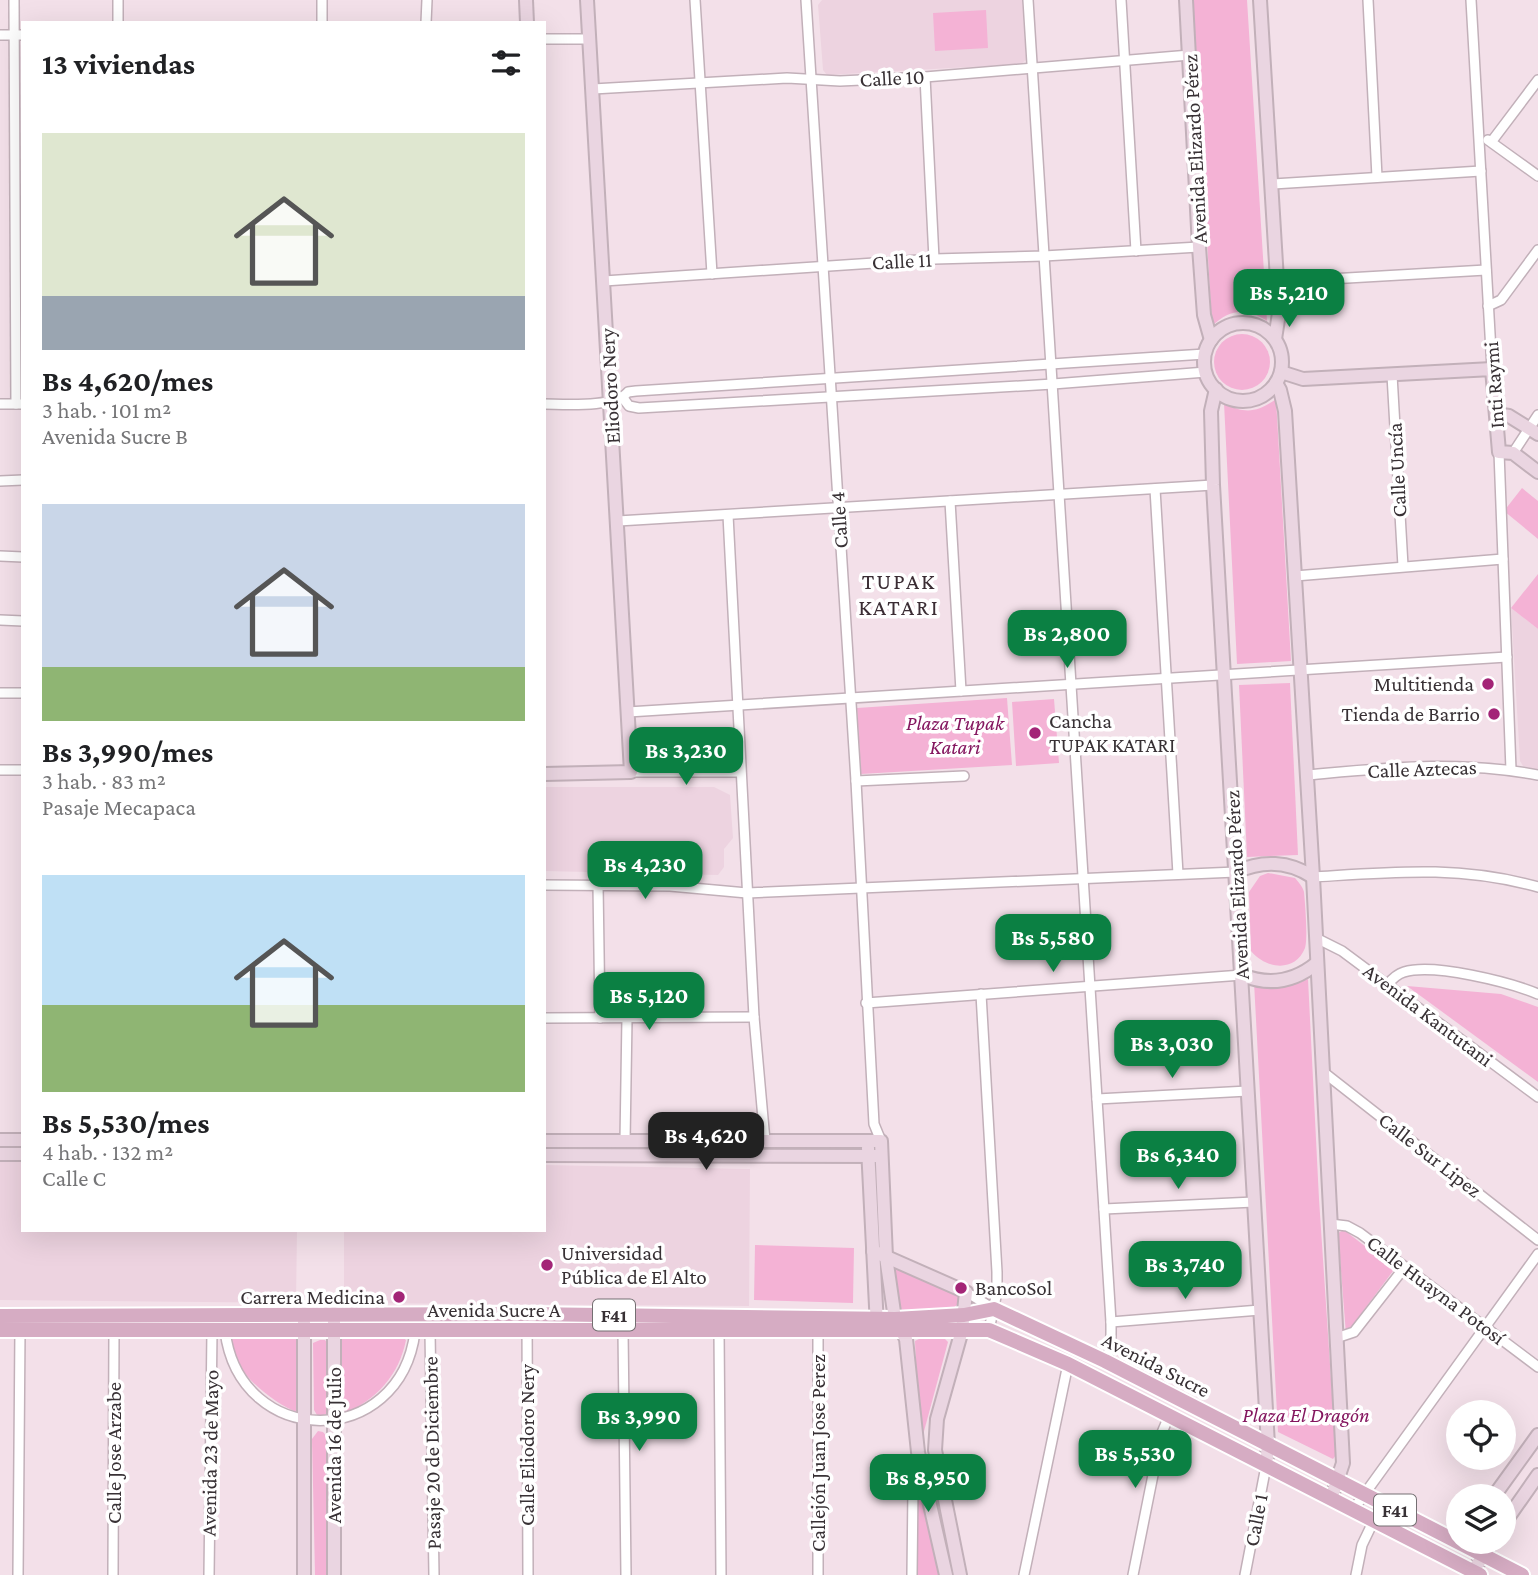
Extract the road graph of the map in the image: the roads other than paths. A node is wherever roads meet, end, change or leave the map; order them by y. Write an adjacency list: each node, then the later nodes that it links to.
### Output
1 (14, 0): 20 (street)
2 (118, 0): 15 (street)
3 (322, 0): 16 (street)
4 (427, 0): 17 (street)
5 (526, 0): 18 (main road)
6 (587, 0): 22 (main road, Eliodoro Nery)
7 (695, 0): 29 (street)
8 (806, 0): 27 (street, Calle 4)
9 (1028, 0): 25 (street)
10 (1121, 0): 24 (street)
11 (1186, 0): 23 (main road, Avenida Elizardo Pérez)
12 (1260, 0): 36 (main road)
13 (1368, 0): 35 (street)
14 (1471, 0): 31 (street, Inti Raymi)
15 (118, 21)
16 (322, 21)
17 (426, 21)
18 (527, 21)
19 (0, 35): 20 (street)
20 (18, 35): 62 (street)
21 (546, 38): 22 (street)
22 (590, 39): 30 (main road, Eliodoro Nery)
23 (1190, 55): 24 (street, Calle 10); 37 (main road, Avenida Elizardo Pérez)
24 (1125, 61): 25 (street, Calle 10); 38 (street)
25 (1032, 67): 26 (street, Calle 10); 40 (street)
26 (925, 77): 27 (street, Calle 10); 41 (street)
27 (811, 80): 29 (street, Calle 10); 42 (street, Calle 4)
28 (1538, 80): 32 (street)
29 (700, 83): 30 (street, Calle 10); 44 (street)
30 (593, 89): 45 (main road, Eliodoro Nery)
31 (1479, 138): 32 (street); 33 (street, Inti Raymi)
32 (1492, 141): 34 (street)
33 (1480, 171): 35 (street); 43 (street, Inti Raymi)
34 (1538, 176)
35 (1377, 177): 36 (street)
36 (1273, 184): 46 (main road)
37 (1199, 247): 38 (street, Calle 11); 49 (main road, Avenida Elizardo Pérez)
38 (1136, 250): 40 (street, Calle 11)
39 (1538, 250): 47 (street)
40 (1044, 256): 41 (street, Calle 11); 51 (street)
41 (934, 259): 42 (street, Calle 11)
42 (822, 266): 44 (street, Calle 11); 56 (street, Calle 4)
43 (1486, 270): 46 (street); 47 (street, Inti Raymi)
44 (712, 274): 45 (street, Calle 11)
45 (604, 281): 60 (main road, Eliodoro Nery)
46 (1278, 282): 48 (main road)
47 (1488, 306): 52 (street, Inti Raymi)
48 (1275, 339): 49 (main road); 55 (main road)
49 (1210, 340): 50 (main road)
50 (1205, 354): 51 (street); 53 (main road)
51 (1052, 364): 56 (street); 57 (street)
52 (1492, 369): 54 (main road); 64 (main road, Inti Raymi)
53 (1206, 372): 57 (street); 58 (main road)
54 (1392, 375): 55 (main road); 82 (street, Calle Uncía)
55 (1278, 378): 58 (main road); 83 (main road)
56 (831, 379): 59 (street, Calle 4); 60 (street)
57 (1053, 384): 59 (street); 74 (street)
58 (1216, 389): 72 (main road, Avenida Elizardo Pérez)
59 (832, 397): 60 (street); 76 (street, Calle 4)
60 (617, 399): 63 (street); 78 (main road, Eliodoro Nery)
61 (0, 404): 62 (street)
62 (19, 404)
63 (546, 404)
64 (1496, 414): 66 (main road); 67 (main road, Inti Raymi)
65 (1538, 415): 66 (street)
66 (1533, 431): 68 (street)
67 (1499, 452): 68 (main road); 81 (street, Inti Raymi)
68 (1513, 453): 69 (main road)
69 (1538, 472)
70 (21, 480): 71 (street)
71 (0, 481)
72 (1213, 485): 73 (street); 88 (main road, Avenida Elizardo Pérez)
73 (1155, 489): 74 (street); 89 (street)
74 (1059, 495): 75 (street); 90 (street)
75 (950, 501): 76 (street); 91 (street)
76 (839, 508): 77 (street); 94 (street, Calle 4)
77 (728, 514): 78 (street); 95 (street)
78 (618, 521): 96 (main road, Eliodoro Nery)
79 (0, 556): 80 (street)
80 (21, 557)
81 (1503, 559): 82 (street); 86 (street, Inti Raymi)
82 (1403, 566): 83 (street)
83 (1295, 576): 87 (main road)
84 (0, 620): 85 (street)
85 (21, 621)
86 (1507, 657): 87 (street); 99 (street, Inti Raymi)
87 (1300, 670): 88 (street); 103 (main road)
88 (1225, 674): 89 (street); 107 (main road, Avenida Elizardo Pérez)
89 (1168, 678): 90 (street); 108 (street)
90 (1071, 684): 91 (street); 110 (street)
91 (961, 691): 94 (street)
92 (0, 693): 93 (street)
93 (21, 693)
94 (850, 698): 95 (street); 106 (street, Calle 4)
95 (737, 705): 96 (street); 101 (street)
96 (628, 712): 100 (main road, Eliodoro Nery)
97 (0, 770): 98 (street)
98 (21, 770)
99 (1511, 770): 103 (street, Calle Aztecas); 104 (street, Calle Aztecas)
100 (631, 772): 101 (street); 102 (main road)
101 (740, 772): 115 (street)
102 (546, 774)
103 (1306, 775): 109 (main road)
104 (1538, 775)
105 (964, 776): 106 (street)
106 (856, 781): 114 (street, Calle 4)
107 (1236, 872): 108 (street); 109 (main road); 118 (main road, Avenida Elizardo Pérez)
108 (1178, 874): 110 (street)
109 (1312, 877): 113 (street); 116 (main road)
110 (1084, 878): 114 (street); 120 (street)
111 (597, 885): 112 (street); 115 (street); 126 (street)
112 (546, 886)
113 (1538, 887)
114 (861, 888): 115 (street); 123 (street, Calle 4)
115 (747, 893): 124 (street)
116 (1316, 939): 117 (main road); 119 (street, Avenida Kantutani)
117 (1317, 963): 118 (main road); 128 (main road)
118 (1242, 975): 120 (street); 129 (main road, Avenida Elizardo Pérez)
119 (1387, 985): 122 (street); 130 (street, Avenida Kantutani)
120 (1091, 987): 121 (street); 131 (street)
121 (981, 994): 123 (street); 151 (street)
122 (1538, 994)
123 (866, 1003): 137 (street, Calle 4)
124 (754, 1017): 127 (street); 136 (street)
125 (546, 1018): 126 (street)
126 (600, 1018): 127 (street)
127 (627, 1018): 135 (street)
128 (1322, 1071): 144 (main road); 145 (street, Calle Sur Lipez)
129 (1248, 1091): 131 (street); 142 (main road, Avenida Elizardo Pérez)
130 (1536, 1093)
131 (1097, 1099): 143 (street)
132 (0, 1140): 133 (main road)
133 (21, 1140)
134 (546, 1141): 135 (main road)
135 (625, 1141): 136 (main road)
136 (765, 1141): 137 (main road)
137 (874, 1141): 141 (main road)
138 (0, 1154): 139 (main road)
139 (21, 1154)
140 (546, 1155): 141 (main road)
141 (874, 1156): 146 (main road); 148 (main road)
142 (1254, 1202): 143 (street); 152 (main road, Avenida Elizardo Pérez)
143 (1104, 1209): 158 (street)
144 (1330, 1224): 149 (street, Calle Huayna Potosí); 175 (main road)
145 (1538, 1240)
146 (873, 1251): 148 (main road); 159 (main road)
147 (1538, 1254): 161 (street)
148 (886, 1257): 150 (main road); 160 (main road)
149 (1404, 1268): 161 (street, Calle Huayna Potosí); 175 (street)
150 (966, 1292): 151 (street); 157 (main road)
151 (994, 1309): 157 (main road, F41); 164 (street); 178 (main road, Avenida Sucre / F41)
152 (1260, 1310): 158 (street); 185 (main road, Avenida Elizardo Pérez)
153 (527, 1314): 156 (main road, Avenida Sucre A / F41); 159 (main road, Avenida Sucre A / F41); 168 (street, Calle Eliodoro Nery)
154 (0, 1316): 155 (main road, Avenida Sucre A / F41)
155 (304, 1316): 156 (main road, Avenida Sucre A / F41); 167 (main road, Avenida 16 de Julio)
156 (334, 1316): 172 (main road, Avenida 16 de Julio)
157 (963, 1322): 160 (main road, F41); 164 (main road, F41); 186 (main road)
158 (1111, 1322): 178 (street)
159 (877, 1324): 160 (main road, Avenida Sucre A / F41); 171 (main road, Avenida Sucre A / F41)
160 (899, 1325): 187 (main road)
161 (1486, 1327): 180 (street, Calle Huayna Potosí); 192 (street)
162 (0, 1330): 163 (main road, Avenida Sucre A / F41)
163 (20, 1330): 165 (main road, Avenida Sucre A / F41); 201 (street)
164 (989, 1330): 179 (main road, F41)
165 (114, 1331): 166 (main road, Avenida Sucre A / F41); 202 (street, Calle Jose Arzabe)
166 (218, 1331): 167 (main road, Avenida Sucre A / F41); 182 (street); 203 (street, Avenida 23 de Mayo)
167 (304, 1331): 172 (main road, Avenida Sucre A / F41); 182 (main road, Avenida 16 de Julio)
168 (527, 1331): 169 (main road, Avenida Sucre A / F41); 174 (main road, Avenida Sucre A / F41); 207 (street, Calle Eliodoro Nery)
169 (623, 1331): 170 (main road, Avenida Sucre A / F41); 208 (street)
170 (719, 1331): 171 (main road, Avenida Sucre A / F41); 209 (street)
171 (818, 1331): 210 (street, Callejón Juan Jose Perez)
172 (334, 1332): 173 (main road, Avenida Sucre A / F41); 183 (main road, Avenida 16 de Julio)
173 (415, 1332): 174 (main road, Avenida Sucre A / F41); 176 (street)
174 (430, 1332): 177 (street, Pasaje 20 de Diciembre)
175 (1336, 1338): 190 (main road)
176 (411, 1352): 177 (street); 183 (street)
177 (430, 1354): 206 (street, Pasaje 20 de Diciembre)
178 (1105, 1362): 185 (main road, Avenida Sucre / F41)
179 (1068, 1364): 181 (main road, Avenida Sucre / F41); 214 (street)
180 (1538, 1367)
181 (1169, 1416): 188 (main road, Avenida Sucre / F41); 215 (street)
182 (304, 1420): 183 (street); 204 (main road, Avenida 16 de Julio)
183 (334, 1420): 205 (main road, Avenida 16 de Julio)
184 (1538, 1435): 191 (main road)
185 (1268, 1445): 188 (main road, Avenida Elizardo Pérez); 190 (main road, Avenida Sucre / F41)
186 (935, 1450): 187 (main road); 213 (main road)
187 (918, 1452): 211 (street); 212 (main road)
188 (1266, 1466): 193 (main road, Avenida Sucre / F41); 216 (street, Calle 1)
189 (1538, 1475): 194 (main road)
190 (1339, 1481): 192 (main road, Avenida Sucre / F41); 193 (main road)
191 (1503, 1484)
192 (1364, 1494): 195 (street); 197 (main road, Avenida Sucre / F41)
193 (1331, 1499): 195 (main road, Avenida Sucre / F41)
194 (1516, 1506)
195 (1353, 1510): 196 (main road, Avenida Sucre / F41)
196 (1374, 1520): 199 (main road, Avenida Sucre / F41); 217 (street)
197 (1446, 1535)
198 (1483, 1555): 200 (main road); 218 (main road, Avenida Sucre / F41)
199 (1454, 1568): 200 (main road, Avenida Sucre / F41)
200 (1474, 1574)
201 (18, 1575)
202 (113, 1575)
203 (209, 1575)
204 (304, 1575)
205 (334, 1575)
206 (433, 1575)
207 (528, 1575)
208 (626, 1575)
209 (721, 1575)
210 (818, 1575)
211 (912, 1575)
212 (946, 1575)
213 (960, 1575)
214 (1024, 1575)
215 (1133, 1575)
216 (1245, 1575)
217 (1356, 1575)
218 (1522, 1575)

